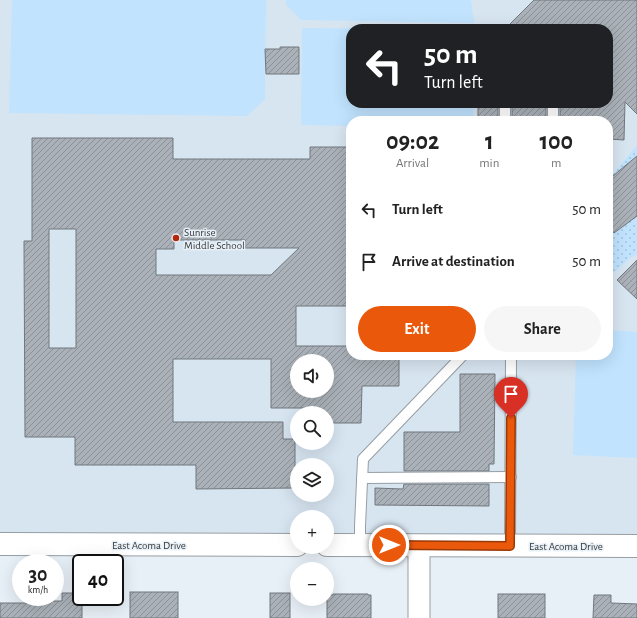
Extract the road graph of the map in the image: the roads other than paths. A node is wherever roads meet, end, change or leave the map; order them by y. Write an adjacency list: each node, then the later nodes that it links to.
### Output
1 (458, 360): 3 (lane)
2 (511, 360): 4 (lane)
3 (362, 478): 4 (lane); 8 (lane)
4 (511, 478): 10 (lane)
5 (0, 544): 6 (street, East Acoma Drive)
6 (290, 545)
7 (334, 545): 8 (street, East Acoma Drive)
8 (360, 545): 9 (street, East Acoma Drive)
9 (419, 546): 10 (street, East Acoma Drive); 12 (street)
10 (510, 546): 11 (street, East Acoma Drive)
11 (637, 546)
12 (419, 618)

